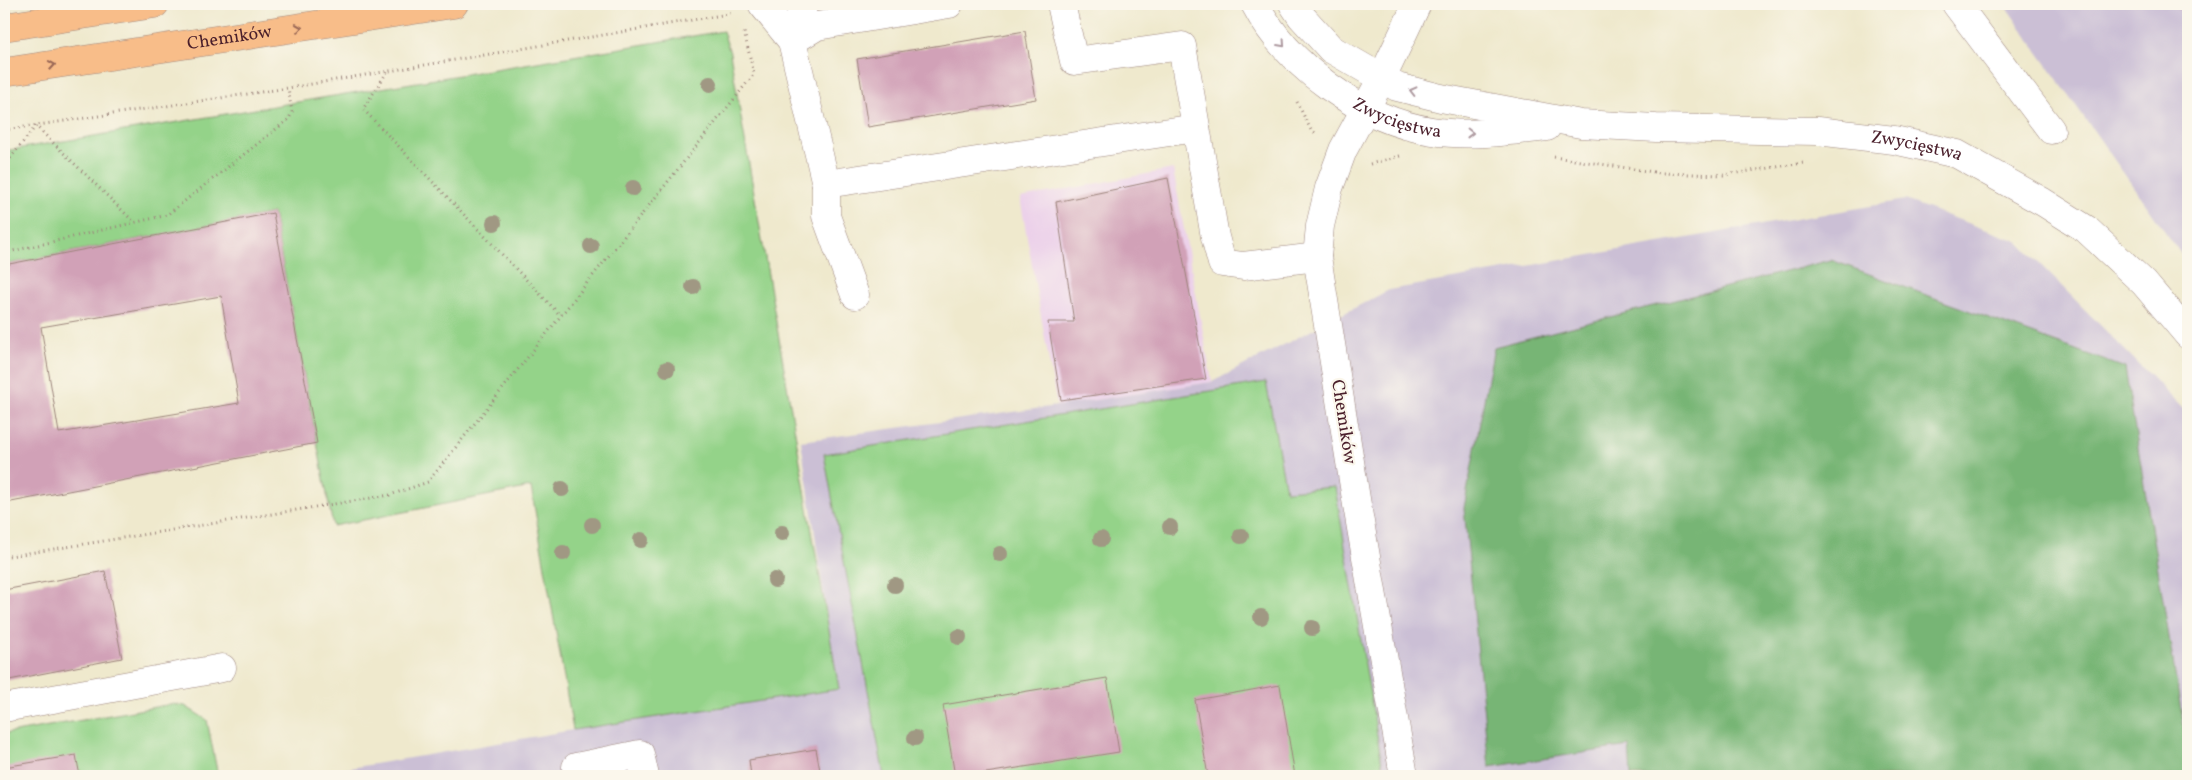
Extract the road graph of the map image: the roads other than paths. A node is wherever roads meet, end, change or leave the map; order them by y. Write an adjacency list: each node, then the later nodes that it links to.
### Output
1 (155, 4): 11 (main road)
2 (454, 4): 13 (main road, Chemików, one-way to 2)
3 (804, 4): 12 (street)
4 (949, 4): 12 (street)
5 (1061, 4): 17 (street)
6 (1255, 4): 15 (street, Zwycięstwa, one-way to 15)
7 (1292, 4): 14 (street, Zwycięstwa)
8 (1417, 4): 14 (street, Chemików)
9 (1956, 4): 18 (street)
10 (765, 6): 12 (street)
11 (4, 27)
12 (792, 41): 19 (street)
13 (4, 72)
14 (1382, 78): 15 (street, Chemików); 16 (street, Zwycięstwa, one-way to 14)
15 (1364, 109): 16 (street, Zwycięstwa, one-way to 16); 20 (street, Chemików)
16 (1580, 124): 22 (street, Zwycięstwa)
17 (1196, 128): 19 (street); 20 (street)
18 (2052, 130)
19 (826, 184): 21 (street)
20 (1318, 257): 27 (street, Chemików)
21 (855, 294)
22 (2188, 335)
23 (222, 668): 24 (street)
24 (4, 708)
25 (576, 767): 26 (street)
26 (645, 776)
27 (1404, 776)

